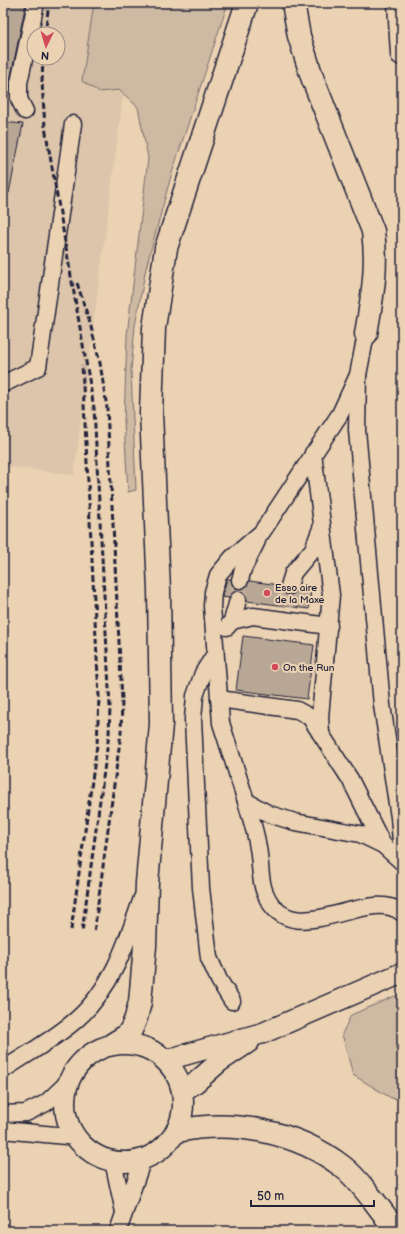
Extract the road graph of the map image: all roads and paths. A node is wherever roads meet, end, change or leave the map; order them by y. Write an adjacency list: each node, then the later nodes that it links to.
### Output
1 (36, 3): 6 (street)
2 (246, 3): 26 (highway)
3 (293, 3): 8 (highway)
4 (400, 3): 5 (highway)
5 (402, 54)
6 (25, 111)
7 (73, 124): 10 (street)
8 (366, 334): 9 (street)
9 (358, 375): 11 (street); 24 (street)
10 (3, 384)
11 (313, 453): 12 (street); 13 (street)
12 (323, 525): 15 (street); 18 (street)
13 (262, 532): 14 (street); 19 (street)
14 (240, 580)
15 (289, 586)
16 (238, 600): 17 (street)
17 (232, 620): 18 (street); 19 (street)
18 (330, 626): 21 (street)
19 (215, 649): 20 (street); 29 (street)
20 (218, 698): 21 (street); 22 (street)
21 (321, 734): 23 (street)
22 (246, 800): 23 (street); 27 (street)
23 (383, 845): 25 (street)
24 (402, 854)
25 (402, 862)
26 (147, 883): 31 (highway); 33 (street)
27 (402, 913)
28 (402, 973): 30 (main road)
29 (232, 1001)
30 (263, 1033): 32 (main road); 35 (main road)
31 (113, 1044): 32 (main road); 34 (main road)
32 (166, 1060): 35 (main road)
33 (3, 1070)
34 (68, 1082): 36 (street); 39 (main road)
35 (183, 1092): 38 (main road)
36 (3, 1114)
37 (3, 1130): 39 (street)
38 (177, 1131): 40 (main road); 44 (highway)
39 (76, 1137): 41 (main road)
40 (143, 1159): 41 (main road); 42 (street)
41 (113, 1161): 42 (street)
42 (124, 1213): 43 (street)
43 (118, 1231)
44 (395, 1231)

